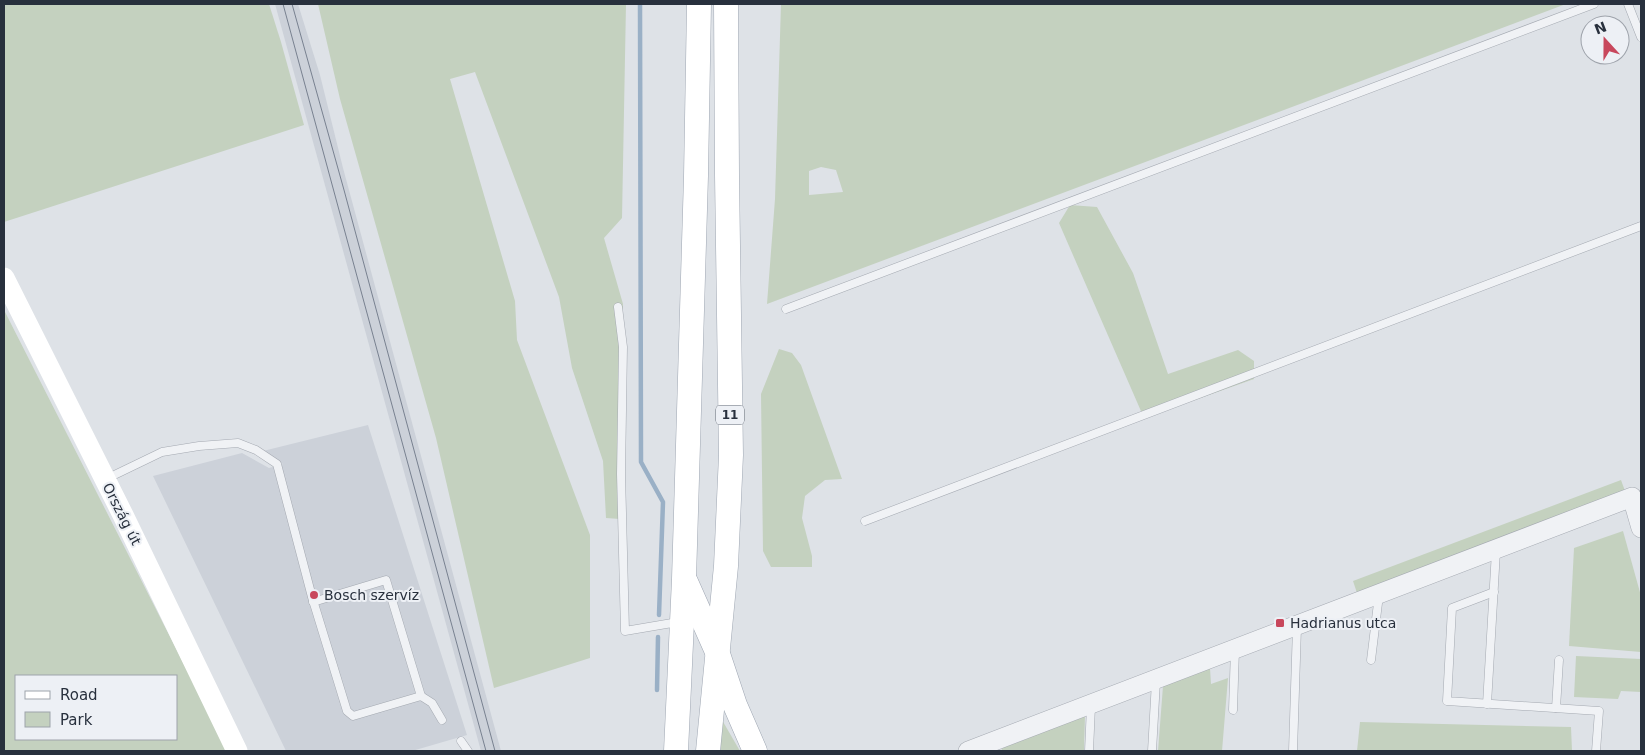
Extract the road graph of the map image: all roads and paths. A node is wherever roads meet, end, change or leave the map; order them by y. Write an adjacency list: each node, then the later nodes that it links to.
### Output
1 (698, 4): 14 (main road)
2 (726, 4): 21 (main road, 11)
3 (1594, 4): 9 (lane)
4 (1628, 4): 5 (lane)
5 (1641, 38)
6 (1641, 226): 11 (lane)
7 (4, 278): 10 (main road, Ország út)
8 (618, 307): 18 (lane)
9 (786, 310)
10 (104, 479): 17 (lane); 32 (main road, Ország út)
11 (865, 521)
12 (1641, 528): 13 (street)
13 (1496, 549): 15 (lane); 16 (street)
14 (684, 579): 18 (main road); 21 (main road)
15 (1494, 592): 27 (lane); 27 (lane)
16 (1379, 594): 19 (street); 22 (lane)
17 (314, 602): 25 (lane); 25 (lane)
18 (683, 621): 34 (main road)
19 (1297, 625): 20 (street); 41 (lane)
20 (1236, 649): 24 (street); 29 (lane)
21 (718, 654): 35 (main road, 11); 36 (main road)
22 (1371, 660)
23 (1559, 660): 28 (lane)
24 (1156, 679): 26 (street); 39 (lane)
25 (421, 696): 30 (lane)
26 (1091, 704): 37 (street); 38 (lane)
27 (1486, 704): 28 (lane)
28 (1556, 708): 42 (lane)
29 (1233, 710)
30 (442, 720)
31 (461, 741): 33 (lane)
32 (237, 751)
33 (468, 751)
34 (676, 751)
35 (708, 751)
36 (755, 751)
37 (968, 751)
38 (1089, 751)
39 (1152, 751): 40 (lane)
40 (1156, 751)
41 (1293, 751)
42 (1596, 751)

